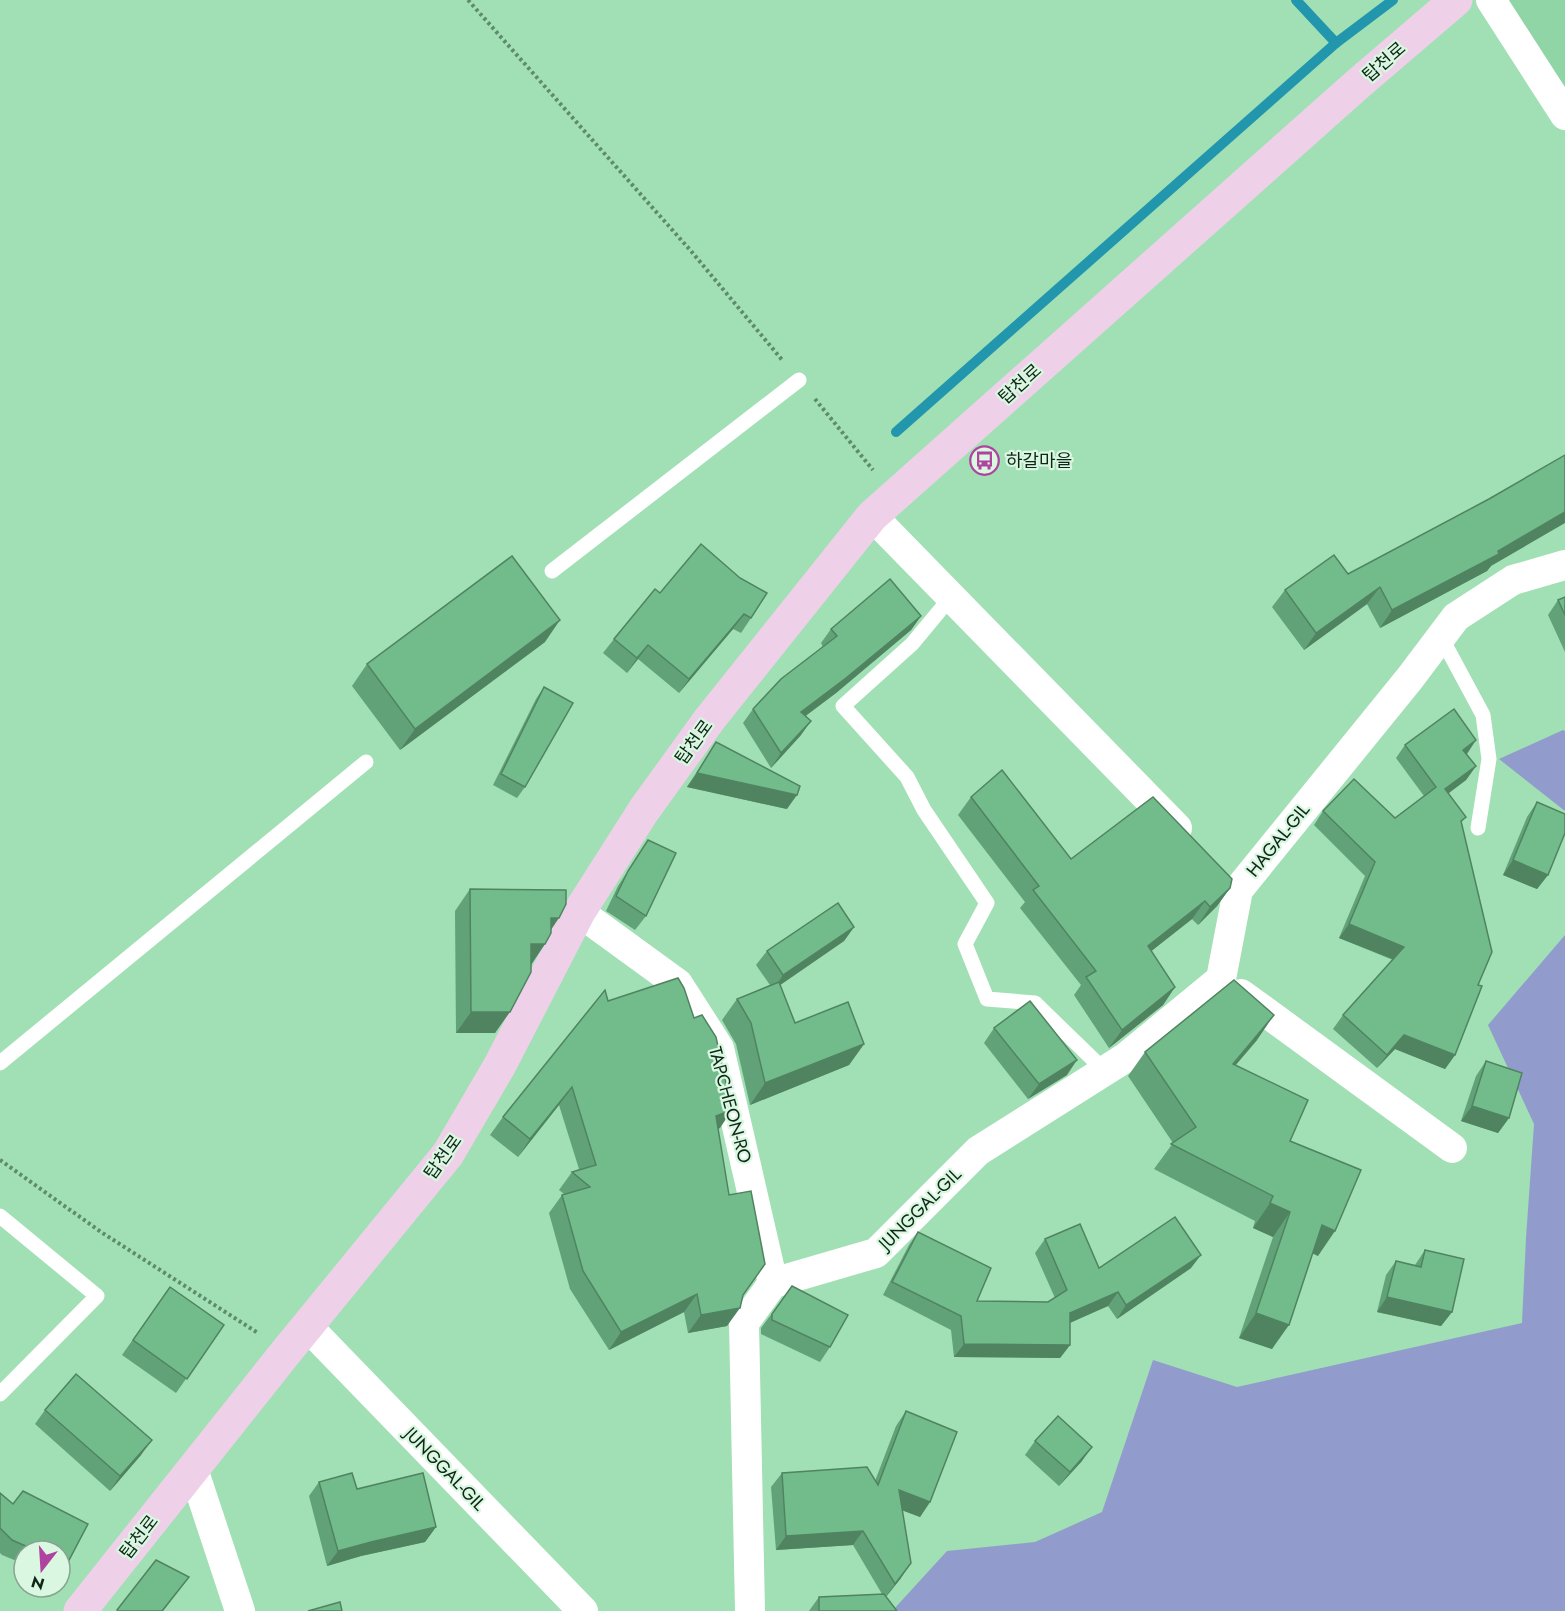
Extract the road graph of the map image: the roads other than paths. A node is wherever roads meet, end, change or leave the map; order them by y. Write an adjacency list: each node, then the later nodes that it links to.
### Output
1 (1456, 0): 5 (main road, 탑천로)
2 (1491, 0): 3 (street)
3 (1565, 115)
4 (799, 380): 7 (lane)
5 (883, 506): 8 (street); 13 (main road, 탑천로)
6 (1565, 565): 9 (street, HAGAL-GIL)
7 (552, 572)
8 (951, 597): 12 (street); 16 (lane)
9 (1441, 637): 11 (lane); 14 (street, HAGAL-GIL)
10 (366, 762): 15 (lane)
11 (1478, 828)
12 (1197, 848)
13 (579, 912): 19 (street, TAPCHEON-RO); 20 (main road, 탑천로)
14 (1221, 979): 16 (street, JUNGGAL-GIL); 17 (street)
15 (0, 1063)
16 (1105, 1071): 19 (street, JUNGGAL-GIL)
17 (1452, 1148)
18 (0, 1216): 21 (lane)
19 (773, 1283): 26 (street)
20 (307, 1326): 22 (main road, 탑천로); 25 (street, JUNGGAL-GIL)
21 (0, 1394)
22 (193, 1469): 23 (main road, 탑천로); 24 (street)
23 (80, 1611)
24 (240, 1611)
25 (583, 1611)
26 (750, 1611)

